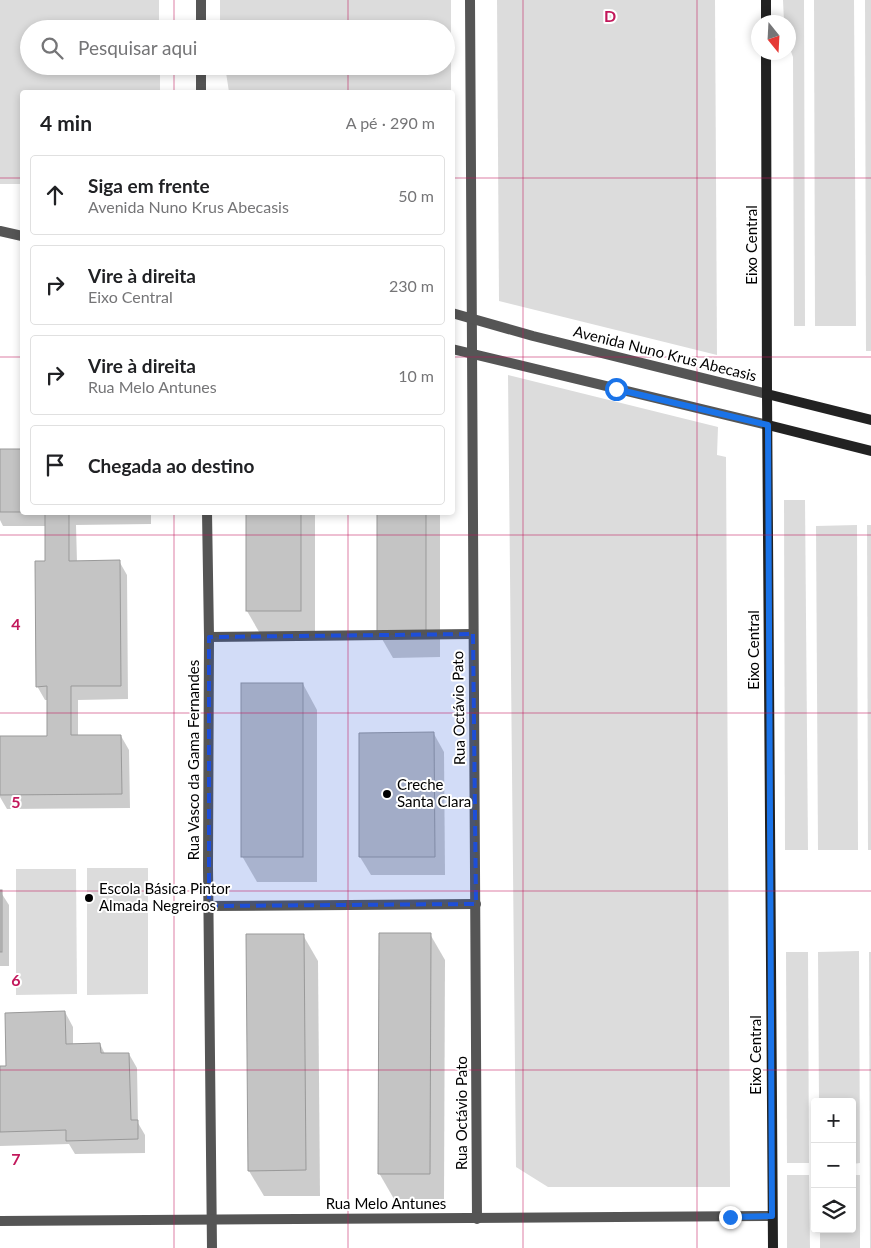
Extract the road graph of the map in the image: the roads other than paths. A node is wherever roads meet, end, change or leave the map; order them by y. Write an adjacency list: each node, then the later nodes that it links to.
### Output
1 (201, 0): 5 (street)
2 (470, 0): 12 (street, Rua Octávio Pato)
3 (766, 0): 4 (main road)
4 (766, 15)
5 (201, 20)
6 (766, 60): 15 (main road, Eixo Central)
7 (201, 75): 8 (street)
8 (201, 90)
9 (0, 231): 10 (street)
10 (20, 236)
11 (455, 314): 12 (street, Avenida Nuno Krus Abecasis)
12 (472, 318): 14 (street, Rua Octávio Pato); 15 (street, Avenida Nuno Krus Abecasis)
13 (455, 350): 14 (street)
14 (472, 354): 17 (street); 20 (street, Rua Octávio Pato)
15 (767, 394): 16 (main road, Avenida Nuno Krus Abecasis); 17 (main road, Eixo Central)
16 (871, 420)
17 (768, 425): 18 (main road); 24 (main road, Eixo Central)
18 (871, 451)
19 (207, 515): 21 (street, Rua Vasco da Gama Fernandes)
20 (473, 634): 21 (street); 22 (street, Rua Octávio Pato)
21 (210, 637): 23 (street, Rua Vasco da Gama Fernandes)
22 (476, 904): 23 (street); 25 (street, Rua Octávio Pato)
23 (209, 906): 26 (street, Rua Vasco da Gama Fernandes)
24 (772, 1216): 25 (street, Rua Melo Antunes); 29 (main road, Eixo Central)
25 (477, 1219): 26 (street, Rua Melo Antunes)
26 (212, 1220): 27 (street, Rua Melo Antunes); 28 (street, Rua Vasco da Gama Fernandes)
27 (0, 1221)
28 (212, 1248)
29 (772, 1248)

